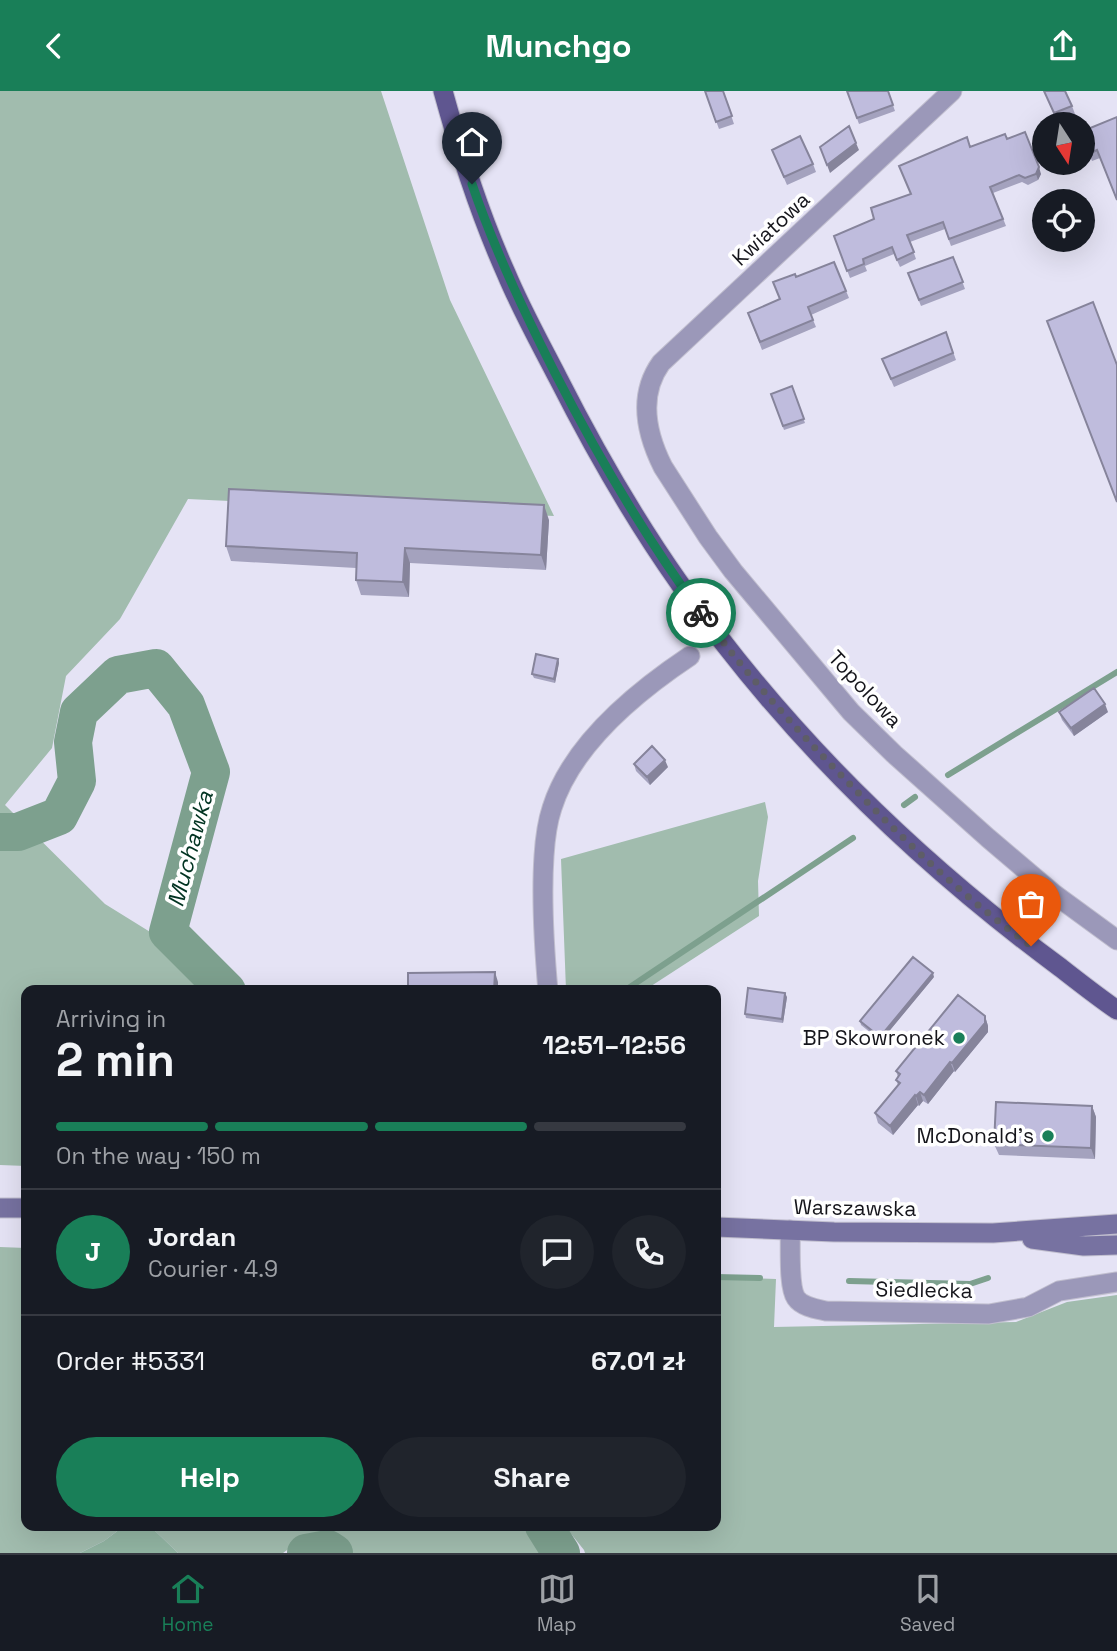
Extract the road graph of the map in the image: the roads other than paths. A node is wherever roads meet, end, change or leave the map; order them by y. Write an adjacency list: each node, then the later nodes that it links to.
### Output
1 (443, 91): 7 (main road)
2 (952, 91): 3 (street, Kwiatowa)
3 (647, 414): 5 (street, Topolowa)
4 (690, 656): 6 (street)
5 (1117, 940)
6 (548, 985)
7 (1116, 1010)
8 (0, 1207): 9 (main road)
9 (21, 1208)
10 (1117, 1224): 13 (main road, Warszawska)
11 (721, 1227): 12 (main road, Warszawska)
12 (790, 1230): 13 (main road, Warszawska); 15 (street, Siedlecka)
13 (993, 1233): 14 (main road, Warszawska)
14 (1117, 1245)
15 (1117, 1282)

